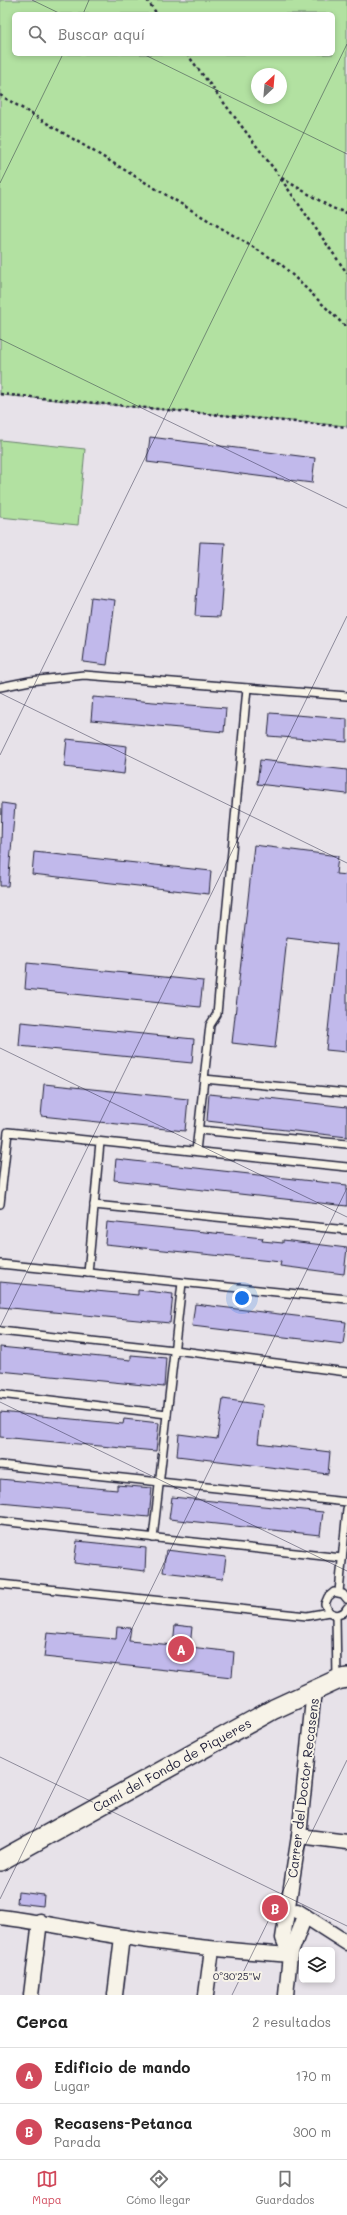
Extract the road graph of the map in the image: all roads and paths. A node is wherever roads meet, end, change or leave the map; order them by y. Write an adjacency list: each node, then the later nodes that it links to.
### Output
1 (147, 0): 2 (path)
2 (156, 12)
3 (189, 56): 5 (path)
4 (0, 95): 8 (path)
5 (280, 177): 6 (path); 7 (path)
6 (347, 213)
7 (347, 273)
8 (347, 328)
9 (0, 394): 10 (path)
10 (347, 427)
11 (0, 687): 12 (lane)
12 (247, 688): 13 (lane); 14 (lane)
13 (347, 696)
14 (204, 1079): 15 (lane); 16 (lane)
15 (347, 1093)
16 (198, 1130): 18 (lane); 19 (lane)
17 (100, 1142): 19 (lane); 21 (lane); 22 (lane)
18 (347, 1144)
19 (196, 1152): 20 (lane)
20 (347, 1167)
21 (0, 1204)
22 (94, 1205): 23 (lane); 25 (lane)
23 (347, 1230)
24 (0, 1264): 25 (lane)
25 (88, 1273): 26 (lane)
26 (182, 1283): 27 (lane); 29 (lane)
27 (347, 1299)
28 (0, 1331): 29 (lane)
29 (174, 1350): 30 (lane); 32 (lane)
30 (347, 1372)
31 (0, 1394): 32 (lane)
32 (167, 1414): 34 (lane)
33 (0, 1465): 34 (lane)
34 (160, 1482): 35 (lane); 38 (lane)
35 (347, 1502)
36 (347, 1509): 39 (lane)
37 (0, 1521): 38 (lane)
38 (153, 1538): 39 (lane)
39 (342, 1558): 41 (lane)
40 (0, 1584): 43 (lane)
41 (339, 1592): 42 (lane); 43 (lane)
42 (347, 1599)
43 (329, 1612): 44 (lane)
44 (343, 1614): 45 (lane)
45 (342, 1679): 46 (street, Camí del Fondo de Piqueres)
46 (314, 1690): 47 (street, Carrer del Doctor Recasens); 49 (street, Camí del Fondo de Piqueres)
47 (299, 1836): 48 (street); 50 (street, Carrer del Doctor Recasens)
48 (347, 1842)
49 (0, 1861)
50 (288, 1906): 51 (street); 57 (street, Carrer del Doctor Recasens)
51 (305, 1916): 55 (street); 57 (street, Carrer del Doctor Recasens)
52 (0, 1917): 53 (street)
53 (40, 1921): 54 (street); 58 (street)
54 (122, 1937): 56 (street); 59 (street)
55 (347, 1943)
56 (212, 1949): 57 (street); 60 (street)
57 (290, 1955): 61 (street, Carrer del Doctor Recasens)
58 (31, 1995)
59 (115, 1995)
60 (206, 1995)
61 (286, 1995)

